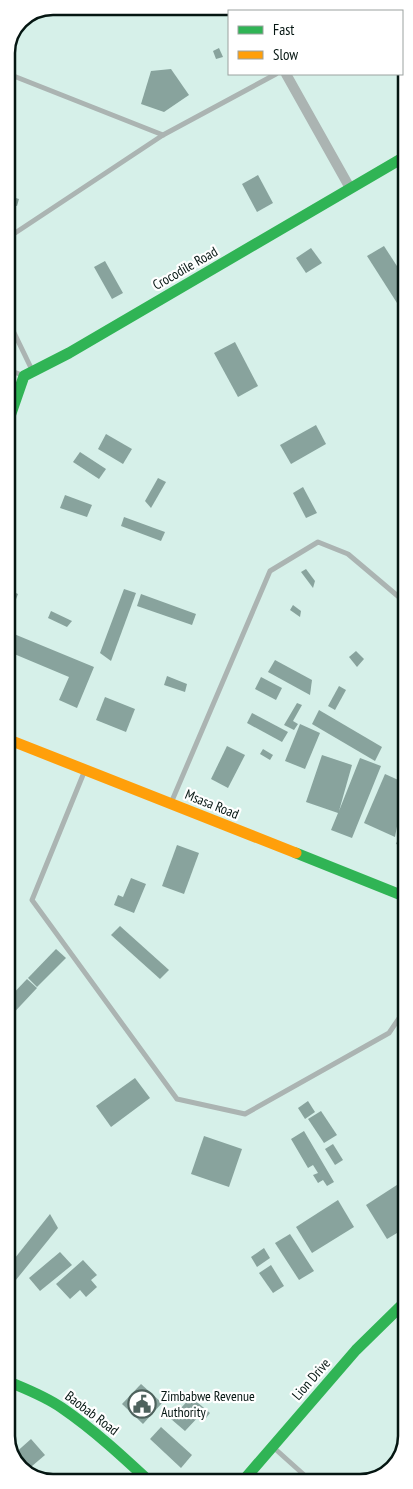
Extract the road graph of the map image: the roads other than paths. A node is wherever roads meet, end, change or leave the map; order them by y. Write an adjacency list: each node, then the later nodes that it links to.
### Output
1 (274, 75): 4 (lane)
2 (287, 75): 6 (street)
3 (15, 77): 4 (lane)
4 (163, 135): 7 (lane)
5 (398, 161): 6 (street, Crocodile Road)
6 (350, 188): 10 (street, Crocodile Road)
7 (15, 233)
8 (15, 340): 10 (lane)
9 (15, 371): 10 (lane)
10 (28, 374): 11 (street)
11 (15, 404)
12 (398, 596): 15 (lane)
13 (15, 742): 14 (street, Msasa Road)
14 (85, 770): 15 (street, Msasa Road); 17 (lane)
15 (170, 804): 16 (street, Msasa Road)
16 (398, 893)
17 (398, 1020)
18 (398, 1309): 20 (street, Lion Drive)
19 (15, 1384): 21 (street, Baobab Road)
20 (273, 1446): 22 (street, Lion Drive); 23 (lane)
21 (141, 1474)
22 (249, 1474)
23 (303, 1474)

